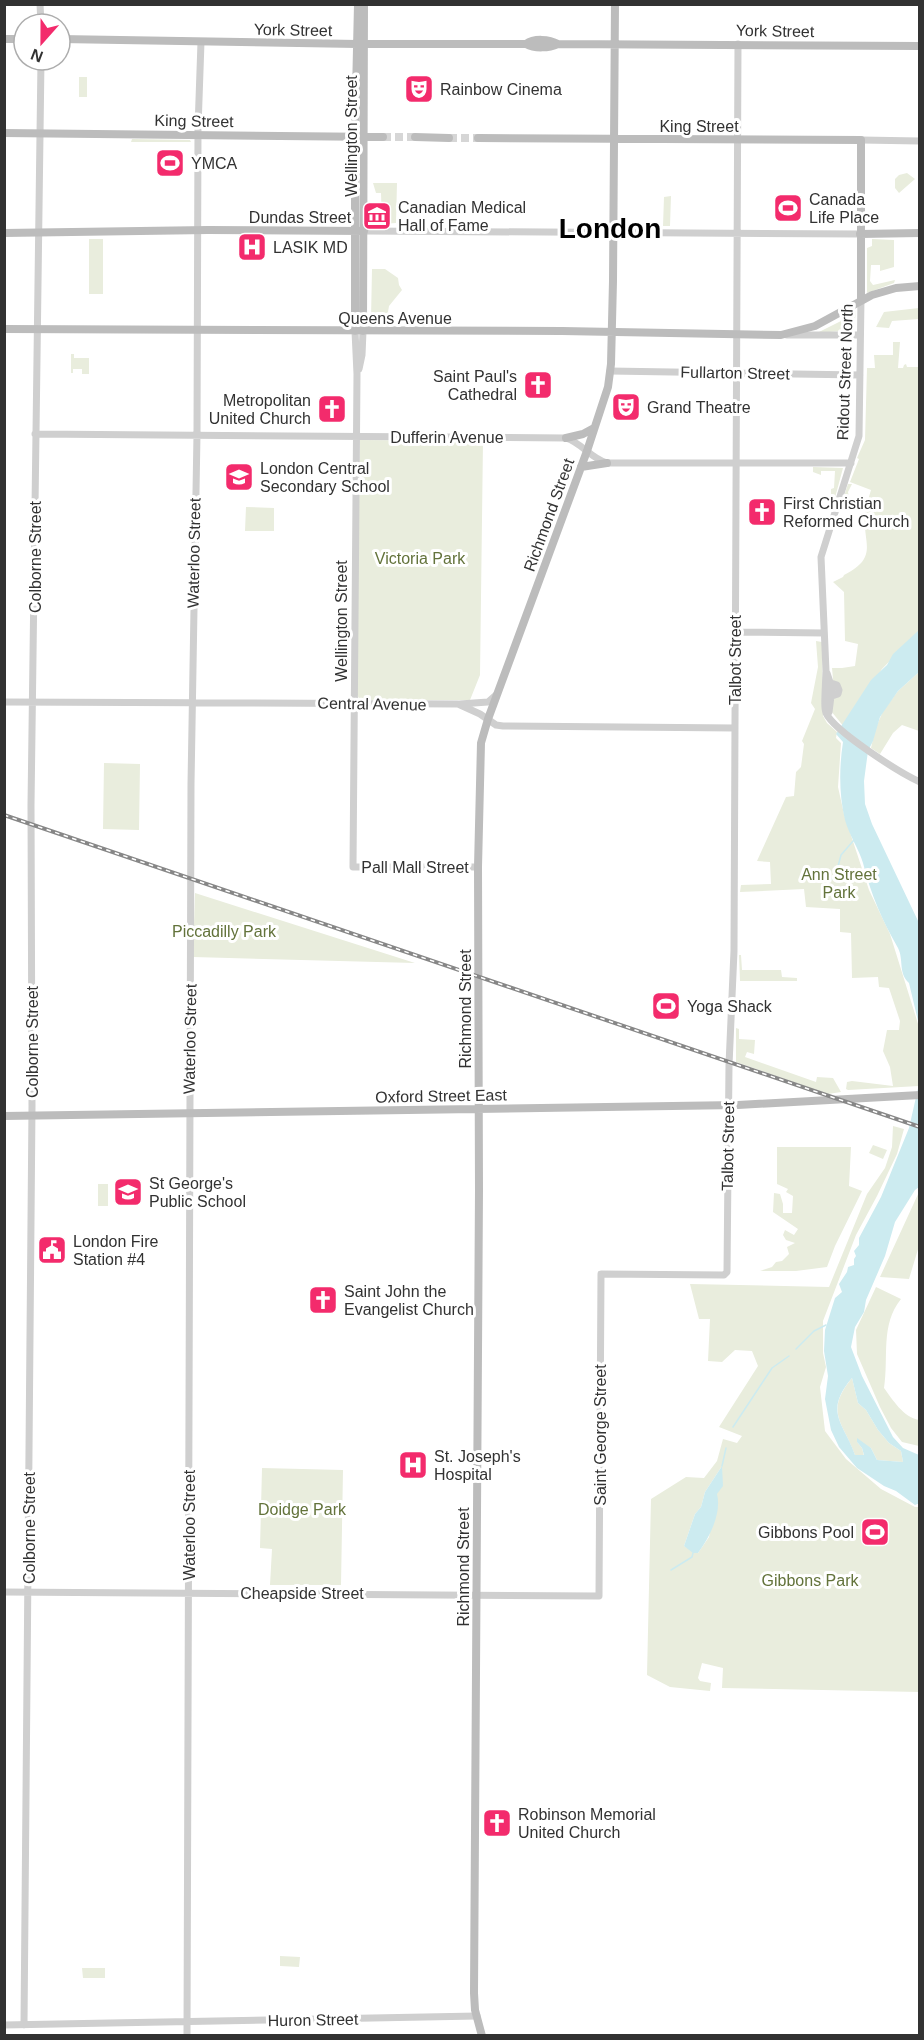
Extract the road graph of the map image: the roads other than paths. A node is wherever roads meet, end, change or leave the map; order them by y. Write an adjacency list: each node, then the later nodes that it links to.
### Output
1 (358, 4): 6 (main road, Wellington Street)
2 (364, 4): 6 (main road, Wellington Street)
3 (615, 4): 8 (main road, Richmond Street)
4 (72, 39): 5 (main road, York Street)
5 (201, 42): 6 (main road, York Street); 15 (street, Waterloo Street)
6 (361, 44): 7 (main road, York Street); 11 (main road, Wellington Street); 16 (main road, Wellington Street)
7 (378, 44): 8 (main road, York Street); 11 (main road)
8 (614, 44): 9 (main road, York Street); 21 (main road, Richmond Street)
9 (738, 44): 10 (main road, York Street); 22 (street, Talbot Street)
10 (920, 46)
11 (364, 59): 16 (main road, Wellington Street)
12 (41, 72): 14 (street, Colborne Street)
13 (4, 133): 14 (main road, King Street)
14 (40, 134): 15 (main road, King Street); 29 (street, Colborne Street)
15 (198, 135): 16 (main road, King Street); 25 (street, Waterloo Street)
16 (359, 137): 17 (main road, King Street); 26 (main road, Wellington Street)
17 (383, 137)
18 (415, 137): 19 (main road)
19 (449, 138)
20 (478, 138): 21 (main road, King Street)
21 (614, 139): 22 (main road, King Street); 27 (main road, Richmond Street)
22 (739, 140): 23 (main road, King Street); 30 (street, Talbot Street)
23 (861, 140): 24 (street, King Street); 32 (main road, Ridout Street North)
24 (920, 141)
25 (197, 230): 26 (main road, Dundas Street); 29 (main road, Dundas Street); 37 (street, Waterloo Street)
26 (360, 231): 27 (street, Dundas Street); 38 (main road, Wellington Street)
27 (613, 232): 30 (street, Dundas Street); 39 (main road, Richmond Street)
28 (4, 233): 29 (main road, Dundas Street)
29 (37, 233): 35 (street, Colborne Street)
30 (737, 233): 32 (street, Dundas Street); 40 (street, Talbot Street)
31 (920, 233): 32 (main road, Dundas Street)
32 (860, 234): 34 (main road, Ridout Street North)
33 (920, 286): 34 (main road, Queens Avenue)
34 (861, 299): 41 (main road, Queens Avenue); 42 (street, Ridout Street North)
35 (36, 328): 36 (main road, Queens Avenue); 37 (main road, Queens Avenue); 47 (street, Colborne Street)
36 (4, 329)
37 (197, 330): 38 (main road, Queens Avenue); 48 (street, Waterloo Street)
38 (359, 331): 39 (main road, Queens Avenue); 49 (street, Wellington Street)
39 (611, 333): 40 (main road, Queens Avenue); 43 (main road, Richmond Street)
40 (737, 334): 41 (main road, Queens Avenue); 44 (street, Talbot Street)
41 (785, 334): 42 (street, Queens Avenue)
42 (860, 335): 45 (street, Ridout Street North)
43 (610, 371): 44 (street, Fullarton Street); 46 (main road, Richmond Street)
44 (737, 372): 45 (street, Fullarton Street); 54 (street, Talbot Street)
45 (860, 375): 53 (street, Ridout Street North)
46 (594, 428): 50 (main road); 51 (main road, Richmond Street)
47 (35, 434): 48 (street, Dufferin Avenue); 62 (street, Colborne Street)
48 (197, 434): 49 (street, Dufferin Avenue); 64 (street, Waterloo Street)
49 (356, 436): 50 (street, Dufferin Avenue); 63 (street, Wellington Street)
50 (566, 438): 51 (street)
51 (586, 451): 52 (street); 55 (main road, Richmond Street)
52 (607, 462): 54 (street); 55 (main road)
53 (851, 463): 54 (street); 57 (street, Ridout Street North)
54 (738, 464): 56 (street, Talbot Street)
55 (581, 467): 59 (main road, Richmond Street)
56 (735, 632): 57 (street); 67 (street, Talbot Street)
57 (824, 633): 58 (street, Ridout Street North)
58 (826, 671): 60 (street, Ridout Street North); 60 (street, Ridout Street North)
59 (498, 694): 65 (street); 66 (main road, Richmond Street)
60 (828, 695): 68 (street, Ridout Street North)
61 (4, 702): 62 (street, Central Avenue)
62 (33, 702): 64 (street, Central Avenue); 76 (street, Colborne Street)
63 (354, 703): 64 (street, Central Avenue); 65 (street, Central Avenue); 69 (street, Wellington Street)
64 (193, 704): 74 (street, Waterloo Street)
65 (458, 705): 66 (street, Central Avenue)
66 (488, 719): 67 (street, Central Avenue); 70 (main road, Richmond Street)
67 (735, 728): 72 (street, Talbot Street)
68 (920, 782)
69 (353, 867): 70 (street, Pall Mall Street)
70 (478, 867): 73 (main road, Richmond Street)
71 (920, 1095): 72 (main road, Oxford Street East)
72 (729, 1105): 73 (main road, Oxford Street East); 77 (street, Talbot Street)
73 (478, 1108): 74 (main road, Oxford Street East); 81 (main road, Richmond Street)
74 (190, 1113): 76 (main road, Oxford Street East); 80 (street, Waterloo Street)
75 (4, 1116): 76 (main road, Oxford Street East)
76 (32, 1116): 79 (street, Colborne Street)
77 (601, 1274): 82 (street, Saint George Street)
78 (4, 1592): 79 (street, Cheapside Street)
79 (28, 1592): 80 (street, Cheapside Street); 86 (street, Colborne Street)
80 (188, 1593): 81 (street, Cheapside Street); 84 (street, Waterloo Street)
81 (476, 1595): 82 (street, Cheapside Street); 83 (main road, Richmond Street)
82 (599, 1596)
83 (477, 2016): 84 (street, Huron Street); 88 (main road, Richmond Street)
84 (188, 2022): 86 (street, Huron Street); 87 (street, Waterloo Street)
85 (4, 2025): 86 (street, Huron Street)
86 (24, 2025)
87 (187, 2036)
88 (482, 2036)

